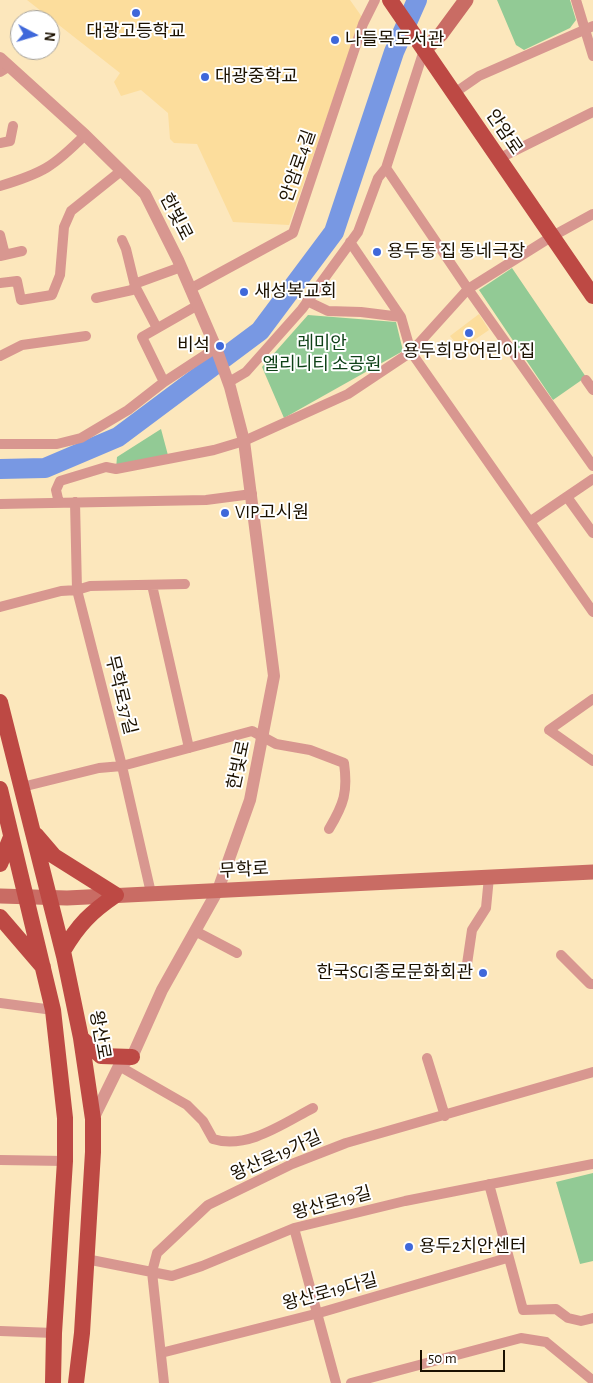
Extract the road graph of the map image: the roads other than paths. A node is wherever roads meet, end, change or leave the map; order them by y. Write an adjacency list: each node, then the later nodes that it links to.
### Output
1 (375, 0): 28 (street, 안암로4길)
2 (390, 0): 6 (main road, 안암로)
3 (466, 0): 6 (main road)
4 (576, 0): 5 (street)
5 (589, 27): 7 (street); 9 (street)
6 (424, 50): 9 (main road, 안암로); 15 (street)
7 (593, 56)
8 (3, 66): 12 (street, 한빛로)
9 (454, 94): 14 (main road, 안암로)
10 (593, 112): 14 (street)
11 (13, 126): 13 (street)
12 (85, 135): 16 (street, 한빛로); 17 (street)
13 (0, 143)
14 (498, 159): 20 (main road, 안암로)
15 (386, 168): 22 (street); 29 (street)
16 (121, 171): 25 (street, 한빛로); 26 (street)
17 (0, 186)
18 (593, 214): 20 (street)
19 (0, 235): 24 (street)
20 (551, 236): 29 (street); 30 (main road, 안암로)
21 (122, 240): 27 (street)
22 (350, 242): 32 (street); 34 (street)
23 (22, 251): 24 (street)
24 (2, 256)
25 (181, 266): 27 (street); 28 (street, 한빛로)
26 (0, 283)
27 (134, 286): 31 (street); 35 (street)
28 (190, 288): 33 (street, 한빛로)
29 (468, 289): 38 (street); 46 (street)
30 (593, 296)
31 (96, 298)
32 (308, 301): 34 (street); 42 (street)
33 (198, 305): 35 (street); 37 (street, 한빛로)
34 (401, 317): 38 (street)
35 (158, 328): 41 (street)
36 (86, 336): 39 (street)
37 (216, 348): 41 (street); 42 (street, 한빛로)
38 (411, 352): 44 (street); 53 (street)
39 (0, 356)
40 (586, 380): 43 (street)
41 (164, 382): 45 (street)
42 (228, 382): 44 (street, 한빛로)
43 (593, 390)
44 (244, 441): 48 (street, 한빛로); 50 (street)
45 (0, 444)
46 (593, 466)
47 (593, 479): 49 (street)
48 (252, 494): 51 (street); 62 (street, 한빛로)
49 (567, 497): 53 (street); 54 (street)
50 (59, 502): 51 (street); 52 (street)
51 (75, 502): 57 (street, 무학로37길)
52 (0, 504)
53 (531, 521): 59 (street)
54 (593, 534)
55 (185, 584): 56 (street)
56 (152, 585): 57 (street); 63 (street)
57 (77, 590): 58 (street); 65 (street, 무학로37길)
58 (0, 607)
59 (593, 612)
60 (593, 699): 64 (street)
61 (0, 702): 66 (main road, 왕산로)
62 (264, 736): 63 (street); 68 (street); 74 (street, 한빛로)
63 (189, 748): 65 (street)
64 (593, 761)
65 (122, 766): 66 (street); 75 (street, 무학로37길)
66 (22, 787): 69 (main road, 왕산로)
67 (0, 792): 70 (main road)
68 (328, 829)
69 (33, 831): 76 (main road); 79 (main road, 왕산로)
70 (11, 837): 71 (main road); 78 (main road)
71 (0, 864)
72 (593, 872): 73 (main road, 무학로)
73 (489, 878): 74 (main road, 무학로); 85 (street)
74 (218, 890): 75 (main road, 무학로); 81 (street, 한빛로)
75 (151, 894): 76 (main road, 무학로)
76 (116, 895): 79 (main road, 무학로); 82 (main road)
77 (0, 896): 78 (main road, 무학로)
78 (27, 898): 79 (main road, 무학로); 86 (main road)
79 (50, 898): 82 (main road, 왕산로)
80 (0, 917): 86 (main road)
81 (195, 931): 83 (street); 92 (street, 한빛로)
82 (63, 951): 90 (main road, 왕산로)
83 (237, 953)
84 (561, 955): 87 (street)
85 (467, 964)
86 (44, 969): 89 (main road)
87 (593, 984)
88 (0, 1003): 89 (street)
89 (53, 1010): 98 (main road)
90 (81, 1038): 92 (main road); 96 (main road, 왕산로)
91 (427, 1058): 95 (street)
92 (125, 1061): 94 (street); 96 (street, 한빛로)
93 (593, 1072): 95 (street, 왕산로19가길)
94 (313, 1108)
95 (445, 1116): 104 (street, 왕산로19가길)
96 (93, 1118): 103 (main road, 왕산로)
97 (0, 1160): 98 (street)
98 (65, 1162): 108 (main road)
99 (593, 1164): 100 (street, 왕산로19길)
100 (489, 1184): 101 (street, 왕산로19길); 102 (street)
101 (294, 1228): 104 (street, 왕산로19길); 105 (street)
102 (507, 1258): 105 (street, 왕산로19다길); 106 (street)
103 (86, 1259): 104 (street, 왕산로19길); 112 (main road, 왕산로)
104 (152, 1272): 109 (street)
105 (319, 1314): 109 (street, 왕산로19다길); 114 (street)
106 (593, 1318)
107 (0, 1331): 108 (street)
108 (54, 1333): 111 (main road)
109 (161, 1353): 113 (street)
110 (589, 1380): 115 (street)
111 (54, 1383)
112 (76, 1383)
113 (164, 1383)
114 (336, 1383)
115 (351, 1383)

